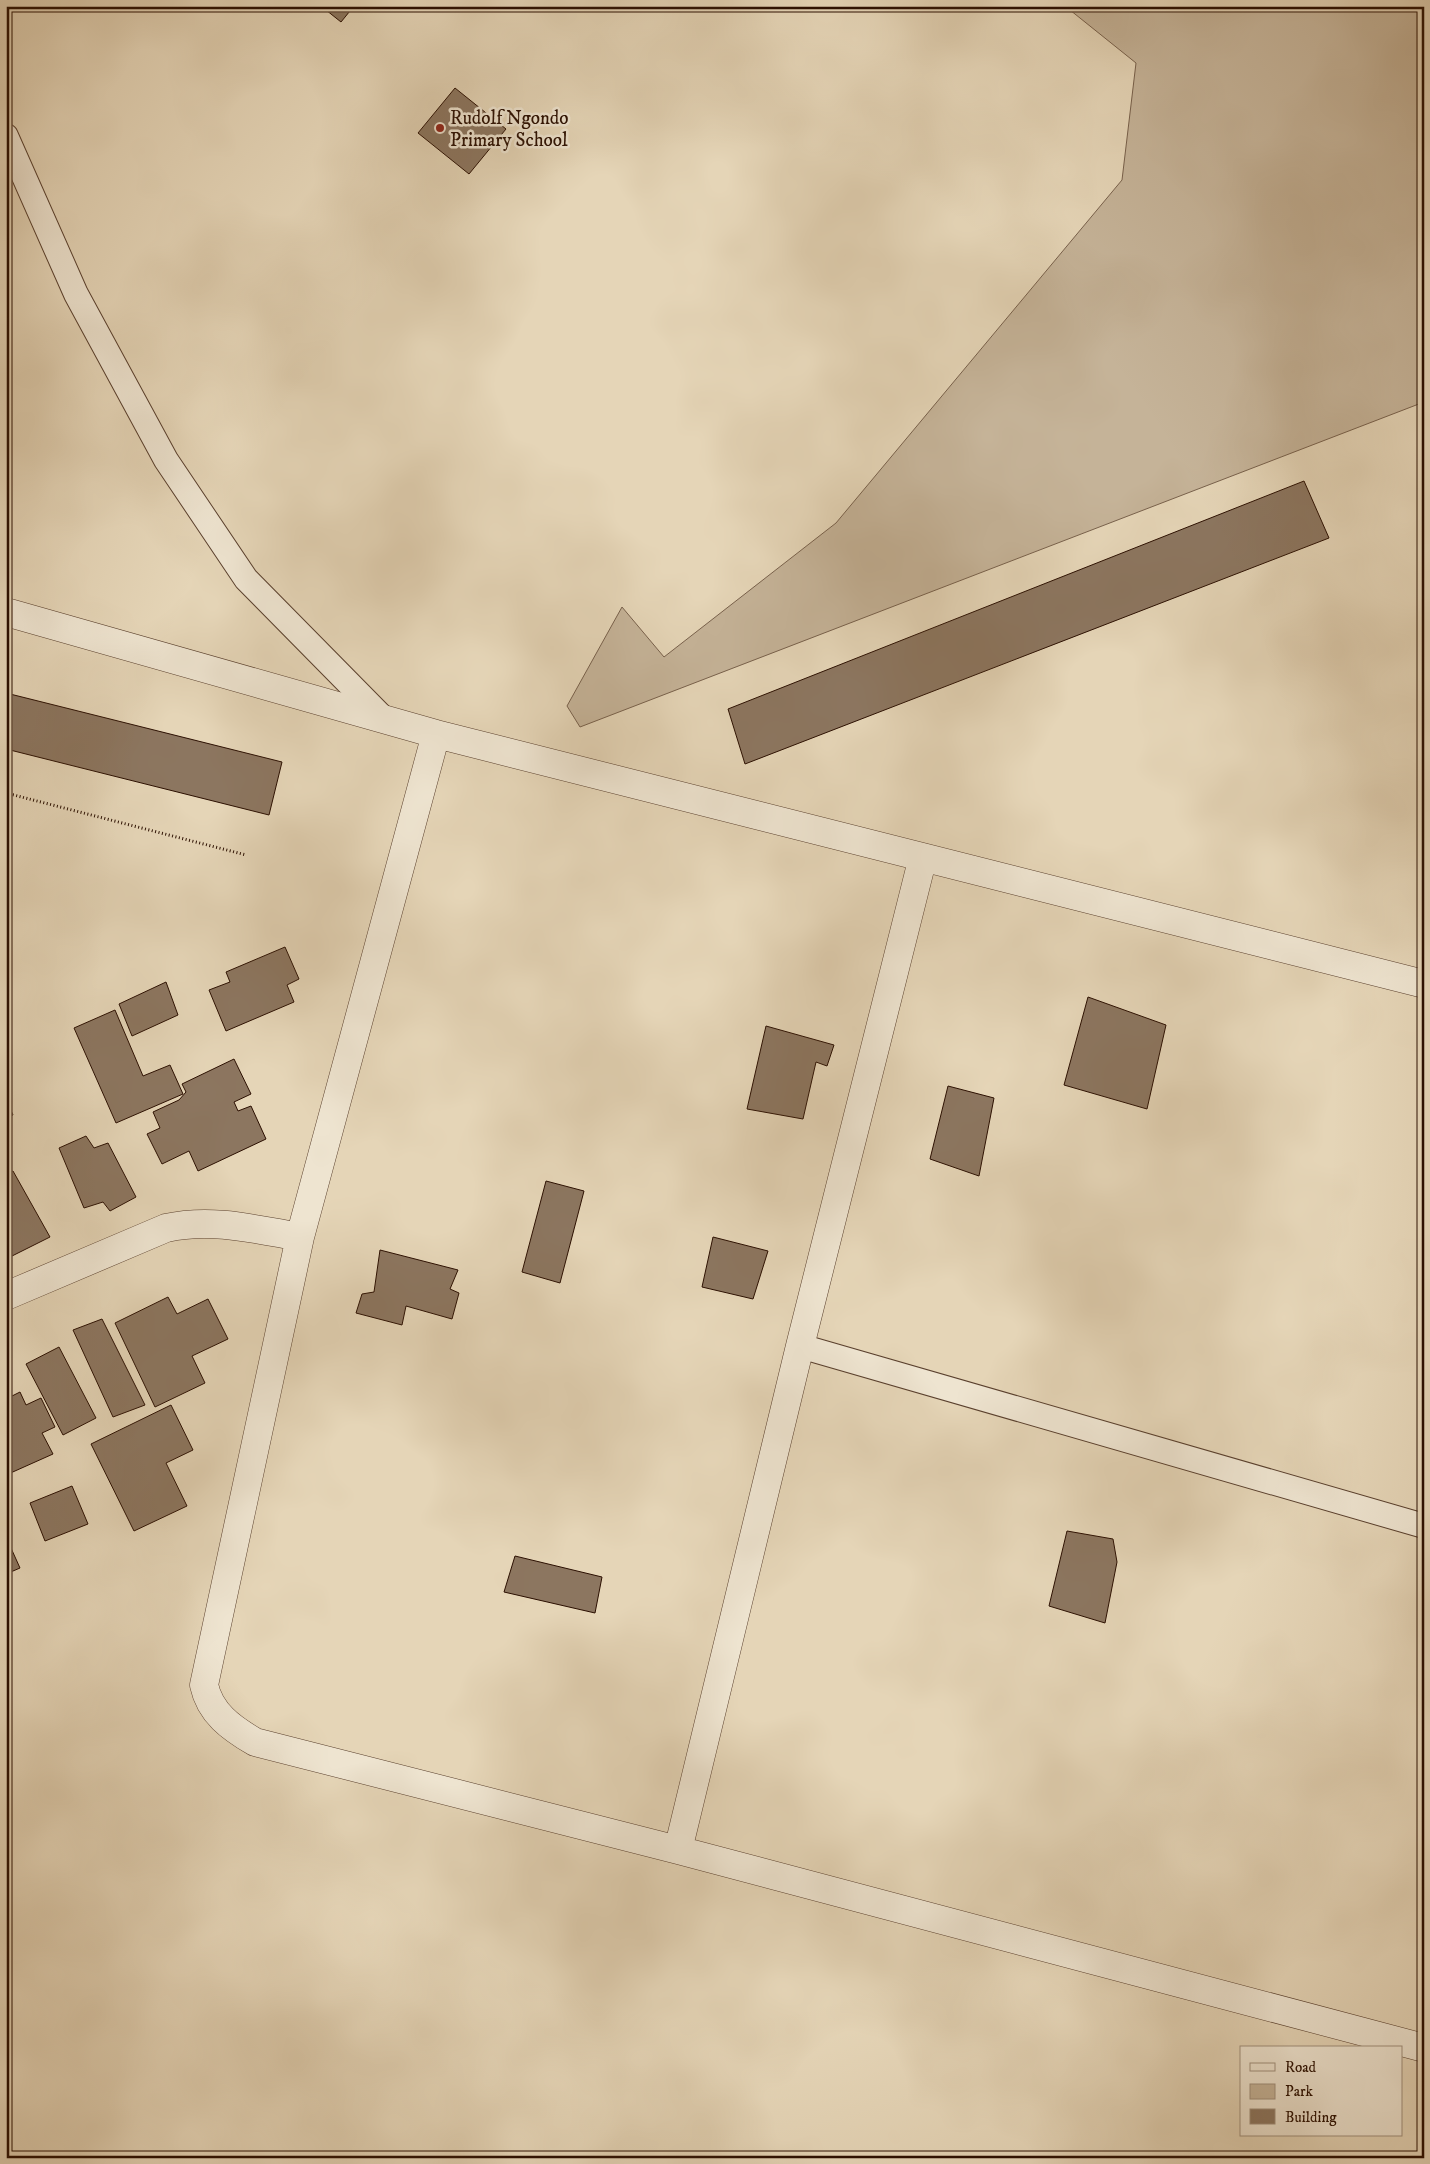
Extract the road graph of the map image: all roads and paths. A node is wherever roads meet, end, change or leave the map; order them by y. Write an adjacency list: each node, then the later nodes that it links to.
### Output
1 (6, 136): 3 (lane)
2 (6, 612): 3 (street)
3 (384, 719): 4 (street)
4 (436, 734): 7 (street); 9 (street)
5 (6, 793): 6 (path)
6 (246, 855)
7 (923, 857): 8 (street); 11 (street)
8 (1424, 984)
9 (300, 1237): 10 (street); 13 (street)
10 (6, 1296)
11 (800, 1346): 12 (lane); 13 (street)
12 (1424, 1526)
13 (678, 1850): 14 (street)
14 (1424, 2048)

